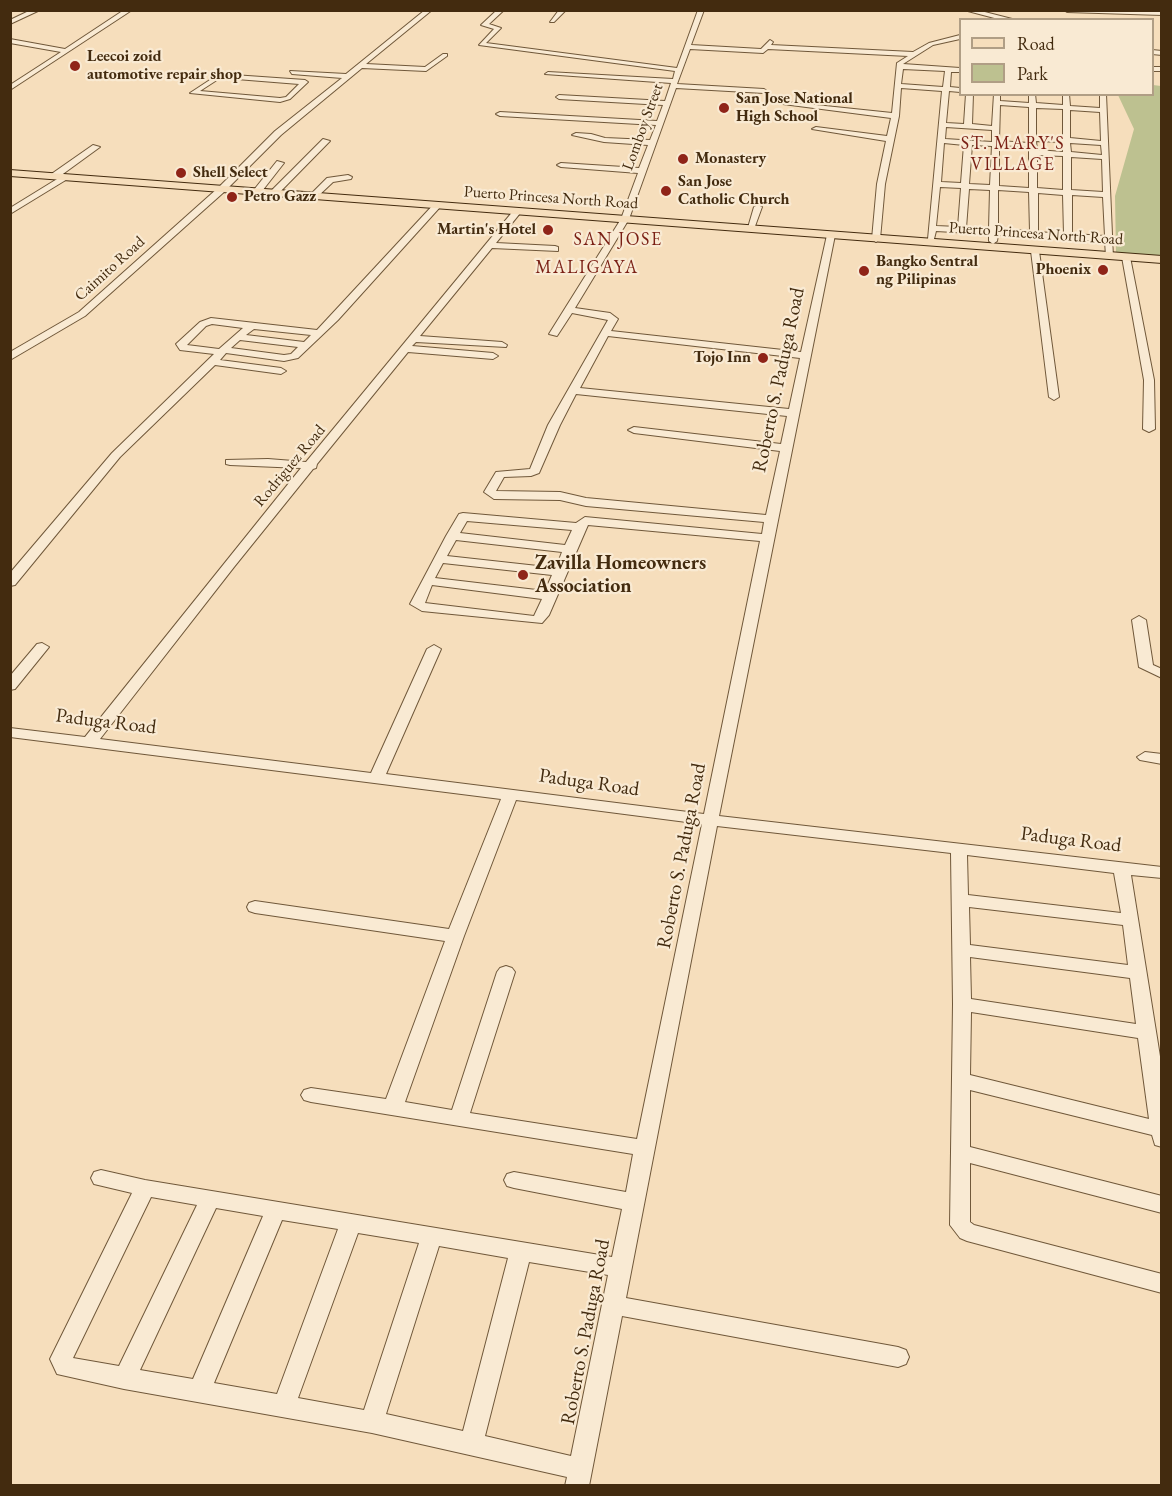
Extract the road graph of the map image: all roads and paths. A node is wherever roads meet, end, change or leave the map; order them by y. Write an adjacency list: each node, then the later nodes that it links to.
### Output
1 (37, 10): 13 (street)
2 (129, 10): 19 (street)
3 (429, 10): 24 (street, Caimito Road)
4 (501, 10): 25 (street)
5 (563, 10): 12 (street)
6 (701, 10): 18 (street, Lomboy Street)
7 (967, 10): 11 (street)
8 (1067, 10): 9 (street)
9 (1115, 11): 10 (street)
10 (1161, 13)
11 (1004, 18)
12 (552, 21)
13 (10, 22)
14 (959, 37): 17 (street)
15 (10, 41): 19 (street)
16 (914, 44): 17 (street)
17 (929, 45): 20 (street)
18 (688, 47): 20 (street); 23 (street, Lomboy Street)
19 (66, 51): 38 (street)
20 (917, 54): 26 (street)
21 (445, 55): 24 (street)
22 (642, 58): 23 (street)
23 (683, 62): 25 (street, Lomboy Street)
24 (360, 66): 31 (street, Caimito Road)
25 (680, 70): 35 (street, Lomboy Street)
26 (900, 70): 29 (street); 37 (street)
27 (959, 70): 29 (street)
28 (291, 72): 31 (street)
29 (948, 72): 39 (street)
30 (548, 74): 35 (street)
31 (346, 76): 46 (street, Caimito Road)
32 (262, 78): 33 (street); 34 (street); 51 (street)
33 (280, 80): 42 (street); 53 (street)
34 (206, 84): 36 (street); 51 (street)
35 (675, 84): 43 (street); 55 (street, Lomboy Street)
36 (217, 85)
37 (897, 86): 39 (street); 61 (street)
38 (10, 87)
39 (946, 89): 41 (street); 63 (street)
40 (287, 90): 42 (street)
41 (959, 90)
42 (297, 91): 44 (street); 53 (street)
43 (764, 91)
44 (307, 92)
45 (317, 93): 46 (street)
46 (327, 93): 92 (street, Caimito Road)
47 (970, 96): 64 (street)
48 (1032, 96): 57 (street)
49 (1066, 96): 58 (street)
50 (1103, 96): 59 (street)
51 (237, 97): 53 (street)
52 (559, 97): 55 (street)
53 (254, 98)
54 (997, 99): 57 (street); 65 (street)
55 (668, 103): 62 (street, Lomboy Street)
56 (787, 104): 61 (street)
57 (1032, 105): 58 (street); 76 (street)
58 (1066, 107): 59 (street); 69 (street)
59 (1104, 110): 75 (street)
60 (500, 114): 62 (street)
61 (895, 116): 68 (street)
62 (661, 123): 73 (street, Lomboy Street)
63 (942, 125): 64 (street); 71 (street)
64 (968, 126): 65 (street)
65 (996, 128): 74 (street)
66 (816, 129): 68 (street)
67 (576, 135): 73 (street)
68 (891, 139): 111 (street)
69 (1066, 140): 75 (street); 76 (street); 80 (street)
70 (326, 141): 96 (street)
71 (941, 141): 72 (street); 89 (street)
72 (968, 142): 74 (street); 90 (street)
73 (654, 143): 79 (street, Lomboy Street)
74 (996, 143): 76 (street); 91 (street)
75 (1104, 143): 81 (street)
76 (1032, 145): 80 (street); 93 (street)
77 (96, 147): 86 (street)
78 (603, 149): 79 (street)
79 (650, 152): 84 (street, Lomboy Street)
80 (1066, 154): 81 (street); 95 (street)
81 (1104, 157): 97 (street)
82 (280, 164): 94 (street)
83 (561, 165): 84 (street)
84 (643, 171): 103 (street, Lomboy Street)
85 (10, 173): 86 (main road, Puerto Princesa North Road)
86 (52, 177): 88 (main road, Puerto Princesa North Road)
87 (348, 177): 98 (street)
88 (65, 178): 92 (main road, Puerto Princesa North Road); 101 (street)
89 (936, 184): 90 (street); 104 (street)
90 (966, 186): 91 (street); 106 (street)
91 (994, 188): 93 (street); 107 (street)
92 (221, 190): 94 (main road, Puerto Princesa North Road); 131 (street, Caimito Road)
93 (1032, 190): 95 (street); 108 (street)
94 (256, 193): 96 (main road, Puerto Princesa North Road)
95 (1067, 193): 97 (street); 110 (street)
96 (273, 194): 98 (main road, Puerto Princesa North Road)
97 (1107, 195): 112 (street)
98 (312, 197): 99 (main road, Puerto Princesa North Road)
99 (437, 206): 102 (main road, Puerto Princesa North Road); 123 (street)
100 (758, 207): 105 (street)
101 (10, 212)
102 (517, 212): 103 (main road, Puerto Princesa North Road); 114 (street, Rodriguez Road)
103 (625, 219): 105 (main road, Puerto Princesa North Road); 121 (street, Lomboy Street)
104 (932, 228): 106 (street); 113 (street)
105 (750, 229): 109 (main road, Puerto Princesa North Road)
106 (962, 229): 107 (street)
107 (993, 231): 108 (street); 115 (street)
108 (1034, 234): 110 (street)
109 (831, 236): 111 (main road, Puerto Princesa North Road); 134 (street, Roberto S. Paduga Road)
110 (1068, 236): 112 (street)
111 (876, 239): 113 (main road, Puerto Princesa North Road)
112 (1109, 239): 118 (street)
113 (930, 243): 115 (main road, Puerto Princesa North Road)
114 (491, 245): 116 (street); 127 (street, Rodriguez Road)
115 (992, 247): 117 (main road, Puerto Princesa North Road)
116 (555, 249)
117 (1035, 251): 118 (main road, Puerto Princesa North Road); 138 (street)
118 (1110, 256): 119 (main road, Puerto Princesa North Road)
119 (1126, 257): 120 (main road, Puerto Princesa North Road); 140 (street)
120 (1161, 260)
121 (569, 310): 124 (street); 125 (street, Lomboy Street)
122 (251, 326): 123 (street); 126 (street); 132 (street)
123 (319, 333): 128 (street)
124 (606, 333): 134 (street); 137 (street)
125 (554, 334)
126 (237, 337): 128 (street); 132 (street)
127 (410, 344): 129 (street); 133 (street); 144 (street, Rodriguez Road)
128 (307, 345): 132 (street)
129 (502, 345)
130 (10, 349): 131 (street)
131 (22, 350): 135 (street, Caimito Road)
132 (219, 354): 136 (street); 153 (street)
133 (493, 356)
134 (806, 356): 139 (street, Roberto S. Paduga Road)
135 (10, 357)
136 (281, 371)
137 (574, 391): 139 (street); 145 (street)
138 (1054, 397)
139 (794, 413): 142 (street, Roberto S. Paduga Road)
140 (1149, 429)
141 (634, 430): 142 (street)
142 (786, 448): 145 (street, Roberto S. Paduga Road)
143 (230, 462): 144 (street)
144 (312, 466): 161 (street, Rodriguez Road)
145 (771, 519): 148 (street, Roberto S. Paduga Road)
146 (579, 527): 147 (street); 148 (street); 149 (street)
147 (452, 536): 149 (street); 150 (street)
148 (767, 538): 166 (street, Roberto S. Paduga Road)
149 (569, 549): 151 (street)
150 (440, 559): 151 (street); 152 (street)
151 (560, 572): 154 (street)
152 (427, 581): 154 (street); 154 (street)
153 (10, 582)
154 (551, 596)
155 (1139, 620): 158 (street)
156 (42, 647): 159 (street)
157 (434, 649): 164 (street)
158 (1161, 674)
159 (10, 686)
160 (10, 732): 161 (street, Paduga Road)
161 (90, 741): 164 (street, Paduga Road)
162 (1145, 758): 163 (street)
163 (1161, 759)
164 (377, 777): 165 (street, Paduga Road)
165 (511, 794): 166 (street, Paduga Road); 173 (street)
166 (711, 820): 167 (street, Paduga Road); 184 (street, Roberto S. Paduga Road)
167 (959, 848): 168 (street, Paduga Road); 170 (street)
168 (1121, 867): 169 (street, Paduga Road); 172 (street)
169 (1161, 873)
170 (959, 900): 172 (street); 174 (street)
171 (255, 907): 173 (street)
172 (1131, 920): 176 (street)
173 (455, 936): 181 (street)
174 (961, 950): 176 (street); 177 (street)
175 (506, 972): 182 (street)
176 (1136, 972): 178 (street)
177 (962, 1004): 178 (street); 179 (street)
178 (1146, 1032): 183 (street)
179 (960, 1080): 183 (street); 185 (street)
180 (311, 1095): 181 (street)
181 (393, 1108): 182 (street)
182 (459, 1118): 184 (street)
183 (1161, 1134)
184 (644, 1148): 190 (street, Roberto S. Paduga Road)
185 (960, 1152): 191 (street); 197 (street)
186 (101, 1178): 188 (street)
187 (514, 1180): 190 (street)
188 (145, 1188): 189 (street); 200 (street)
189 (210, 1199): 192 (street); 200 (street)
190 (633, 1202): 196 (street, Roberto S. Paduga Road)
191 (1161, 1205)
192 (276, 1209): 193 (street); 201 (street)
193 (351, 1222): 194 (street); 202 (street)
194 (432, 1236): 195 (street); 203 (street)
195 (521, 1250): 196 (street); 204 (street)
196 (620, 1268): 198 (street, Roberto S. Paduga Road)
197 (1161, 1284)
198 (612, 1305): 199 (street); 205 (street, Roberto S. Paduga Road)
199 (898, 1357)
200 (124, 1378): 201 (street)
201 (200, 1390): 202 (street)
202 (284, 1406): 203 (street)
203 (372, 1422): 204 (street)
204 (471, 1445): 205 (street)
205 (579, 1477)

